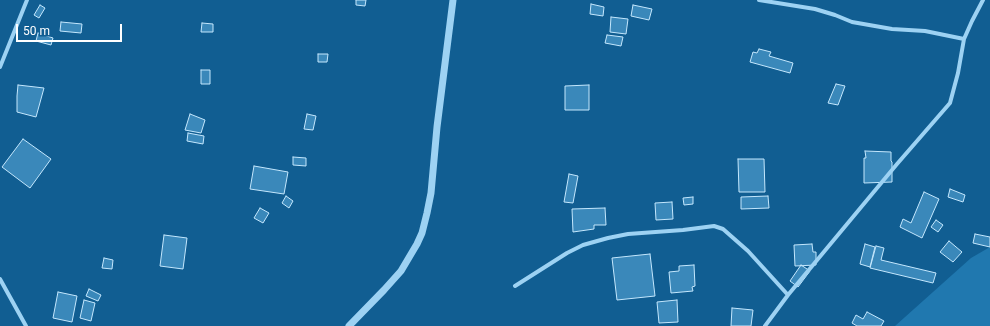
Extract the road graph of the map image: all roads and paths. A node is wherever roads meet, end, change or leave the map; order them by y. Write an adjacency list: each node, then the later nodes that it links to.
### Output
1 (27, 0): 6 (street)
2 (453, 0): 11 (street)
3 (759, 0): 5 (street)
4 (983, 0): 5 (street)
5 (964, 39): 9 (street)
6 (0, 67)
7 (0, 279): 10 (street)
8 (515, 286): 9 (street)
9 (788, 295): 12 (street)
10 (26, 326)
11 (349, 326)
12 (765, 326)

